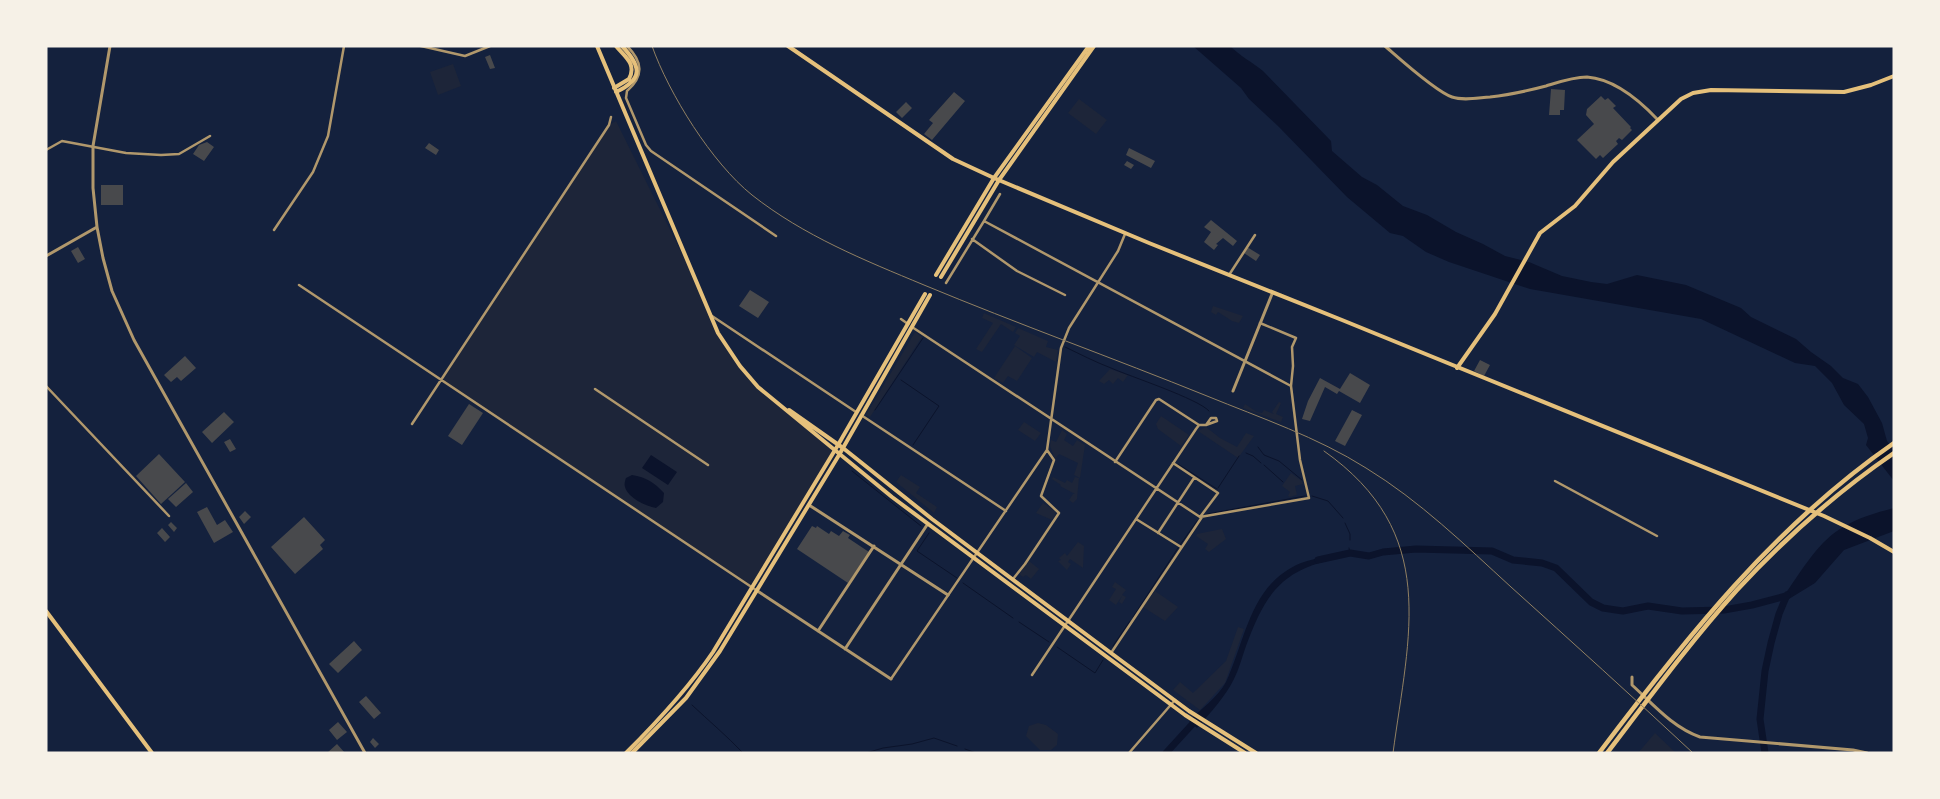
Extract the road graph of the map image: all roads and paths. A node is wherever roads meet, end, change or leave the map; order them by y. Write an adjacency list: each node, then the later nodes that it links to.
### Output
1 (110, 46): 18 (street)
2 (344, 46): 24 (street)
3 (422, 46): 4 (street)
4 (490, 46)
5 (597, 46): 14 (main road)
6 (616, 46): 14 (main road)
7 (622, 46): 14 (main road)
8 (627, 46): 27 (street)
9 (788, 46): 20 (main road)
10 (1089, 46): 20 (main road)
11 (1094, 46): 20 (main road)
12 (1385, 46): 16 (street)
13 (1894, 76): 16 (main road)
14 (615, 90): 38 (main road)
15 (611, 117): 43 (street)
16 (1657, 119): 42 (main road)
17 (210, 136): 18 (street)
18 (93, 146): 19 (street); 23 (street)
19 (46, 150)
20 (996, 179): 25 (main road); 31 (main road)
21 (1000, 194): 22 (street)
22 (984, 221): 28 (street); 32 (street)
23 (97, 227): 29 (street); 98 (street)
24 (274, 230)
25 (1126, 232): 30 (main road); 32 (street)
26 (1255, 235): 30 (street)
27 (776, 236)
28 (972, 239): 33 (street); 37 (street)
29 (46, 256)
30 (1229, 275): 35 (main road)
31 (938, 276)
32 (1098, 282): 41 (street); 50 (street)
33 (946, 283)
34 (299, 285): 43 (street)
35 (1272, 294): 40 (street); 42 (main road)
36 (927, 295): 49 (main road)
37 (1065, 295)
38 (710, 316): 48 (main road); 49 (street)
39 (900, 319): 50 (street)
40 (1260, 323): 41 (street); 45 (street)
41 (1244, 361): 45 (street); 47 (street)
42 (1457, 368): 78 (main road)
43 (441, 380): 51 (street); 83 (street)
44 (46, 386): 70 (street)
45 (1290, 386): 71 (street)
46 (595, 389): 63 (street)
47 (1232, 391)
48 (771, 398): 55 (main road); 58 (main road)
49 (858, 414): 55 (main road); 56 (main road); 69 (street)
50 (1051, 420): 57 (street); 61 (street)
51 (412, 424)
52 (1199, 425): 53 (street); 61 (street); 62 (street)
53 (1206, 425)
54 (1894, 443): 104 (highway)
55 (838, 445): 56 (main road); 58 (main road)
56 (842, 448): 60 (main road); 79 (main road)
57 (1047, 450): 69 (street); 82 (street)
58 (834, 451): 60 (main road); 83 (main road)
59 (1894, 453): 105 (highway)
60 (839, 455): 68 (main road); 73 (main road)
61 (1116, 462): 66 (street)
62 (1173, 463): 64 (street); 66 (street)
63 (708, 465)
64 (1194, 478): 67 (street); 71 (street)
65 (1555, 481): 75 (street)
66 (1156, 489): 67 (street); 72 (street)
67 (1178, 503): 71 (street); 74 (street)
68 (809, 505): 76 (street); 84 (main road)
69 (1006, 511): 79 (street)
70 (169, 516)
71 (1201, 517): 77 (street)
72 (1136, 519): 74 (street); 87 (street)
73 (927, 525): 80 (main road); 81 (street)
74 (1158, 533): 77 (street)
75 (1657, 536)
76 (874, 546): 81 (street); 89 (street)
77 (1181, 547): 91 (street)
78 (1892, 552)
79 (977, 554): 80 (street); 82 (main road)
80 (974, 558): 85 (street); 88 (main road)
81 (902, 564): 85 (street); 90 (street)
82 (1012, 579): 87 (main road)
83 (752, 586): 84 (street); 99 (main road)
84 (756, 590): 89 (street); 100 (main road)
85 (948, 595): 94 (street)
86 (46, 611): 97 (main road)
87 (1068, 621): 88 (street); 91 (main road)
88 (1065, 626): 92 (street); 96 (main road)
89 (818, 631): 90 (street)
90 (845, 649): 94 (street)
91 (1110, 653): 95 (main road)
92 (1032, 675)
93 (1632, 677): 106 (street)
94 (891, 679)
95 (1175, 700): 96 (street); 103 (main road)
96 (1171, 705): 101 (street); 102 (main road)
97 (152, 753)
98 (365, 753)
99 (626, 753)
100 (632, 753)
101 (1130, 753)
102 (1245, 753)
103 (1256, 753)
104 (1599, 753)
105 (1607, 753)
106 (1867, 753)

